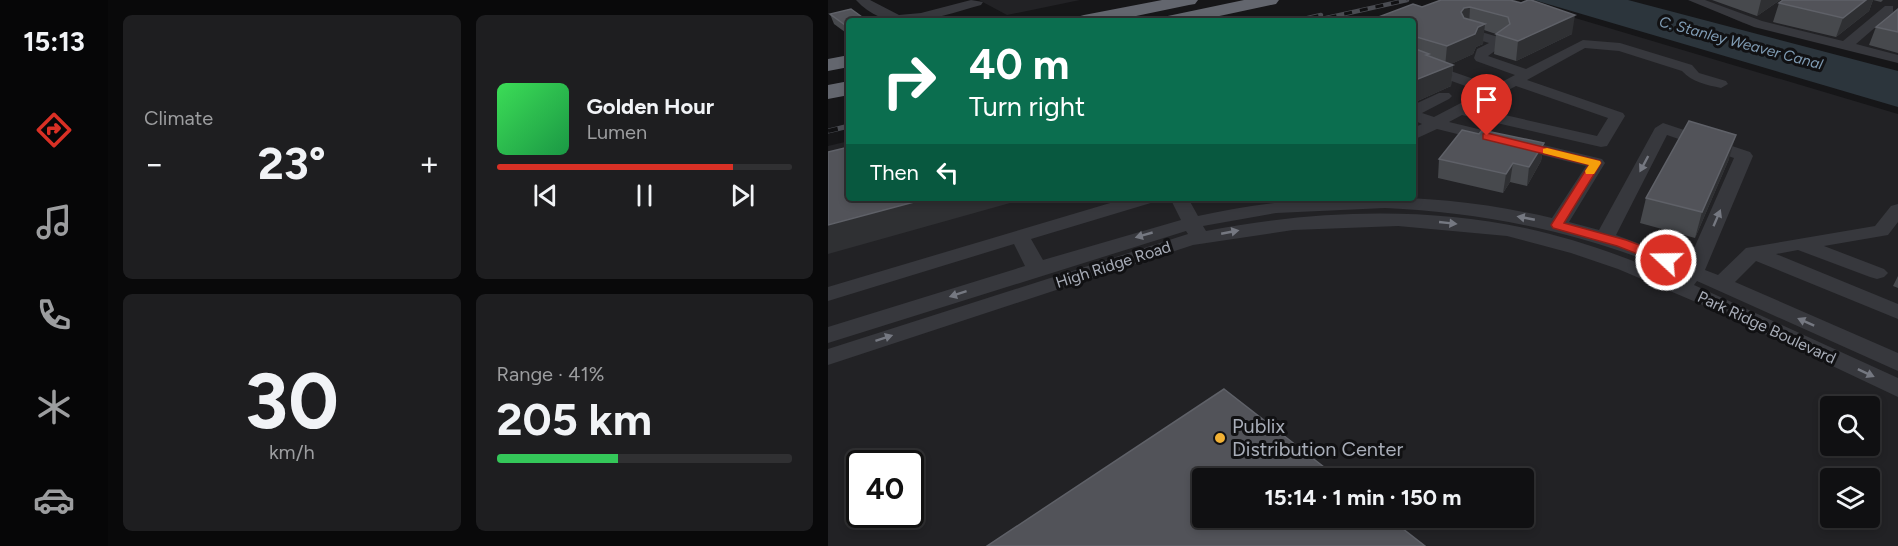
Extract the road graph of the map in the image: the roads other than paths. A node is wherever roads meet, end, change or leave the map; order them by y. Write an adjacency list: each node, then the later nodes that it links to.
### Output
1 (862, 0): 5 (street)
2 (1189, 0): 8 (highway)
3 (1270, 0): 9 (highway)
4 (1694, 0): 10 (street)
5 (977, 2)
6 (1888, 6): 12 (street)
7 (1775, 12): 10 (street)
8 (1099, 18)
9 (1184, 18)
10 (1758, 24): 12 (street)
11 (1468, 32): 19 (street)
12 (1846, 46): 13 (street)
13 (1898, 59)
14 (846, 62): 16 (highway)
15 (1416, 63): 22 (street)
16 (828, 66)
17 (846, 69): 18 (highway)
18 (828, 72)
19 (1520, 77): 20 (street); 22 (street); 25 (street)
20 (1721, 84)
21 (846, 89): 23 (highway)
22 (1494, 91): 25 (street)
23 (828, 92)
24 (1444, 96): 26 (street)
25 (1460, 110): 28 (street)
26 (1416, 111)
27 (1416, 114): 28 (street)
28 (1434, 123): 29 (street); 34 (street)
29 (1416, 133)
30 (1137, 201): 36 (street)
31 (1181, 201): 35 (street)
32 (1389, 207): 34 (street, Park Ridge Boulevard, one-way to 32); 35 (street, High Ridge Road); 44 (street, Park Ridge Boulevard, one-way to 44)
33 (1898, 210): 38 (street)
34 (1557, 225): 37 (street, Park Ridge Boulevard)
35 (1196, 230): 40 (street, High Ridge Road, one-way to 40); 48 (street, High Ridge Road, one-way to 35)
36 (1020, 237): 40 (street); 45 (street)
37 (1605, 238): 41 (street, Park Ridge Boulevard); 41 (street, one-way to 37)
38 (1800, 244): 39 (street); 42 (street)
39 (1753, 252): 43 (street); 46 (street)
40 (1037, 269): 47 (street, High Ridge Road, one-way to 47)
41 (1694, 272): 43 (street, Park Ridge Boulevard); 44 (street)
42 (1878, 273)
43 (1721, 284): 49 (street, Park Ridge Boulevard, one-way to 43)
44 (1678, 286): 50 (street, Park Ridge Boulevard, one-way to 50)
45 (828, 294)
46 (1898, 312)
47 (828, 335)
48 (828, 357)
49 (1898, 363)
50 (1898, 388)

